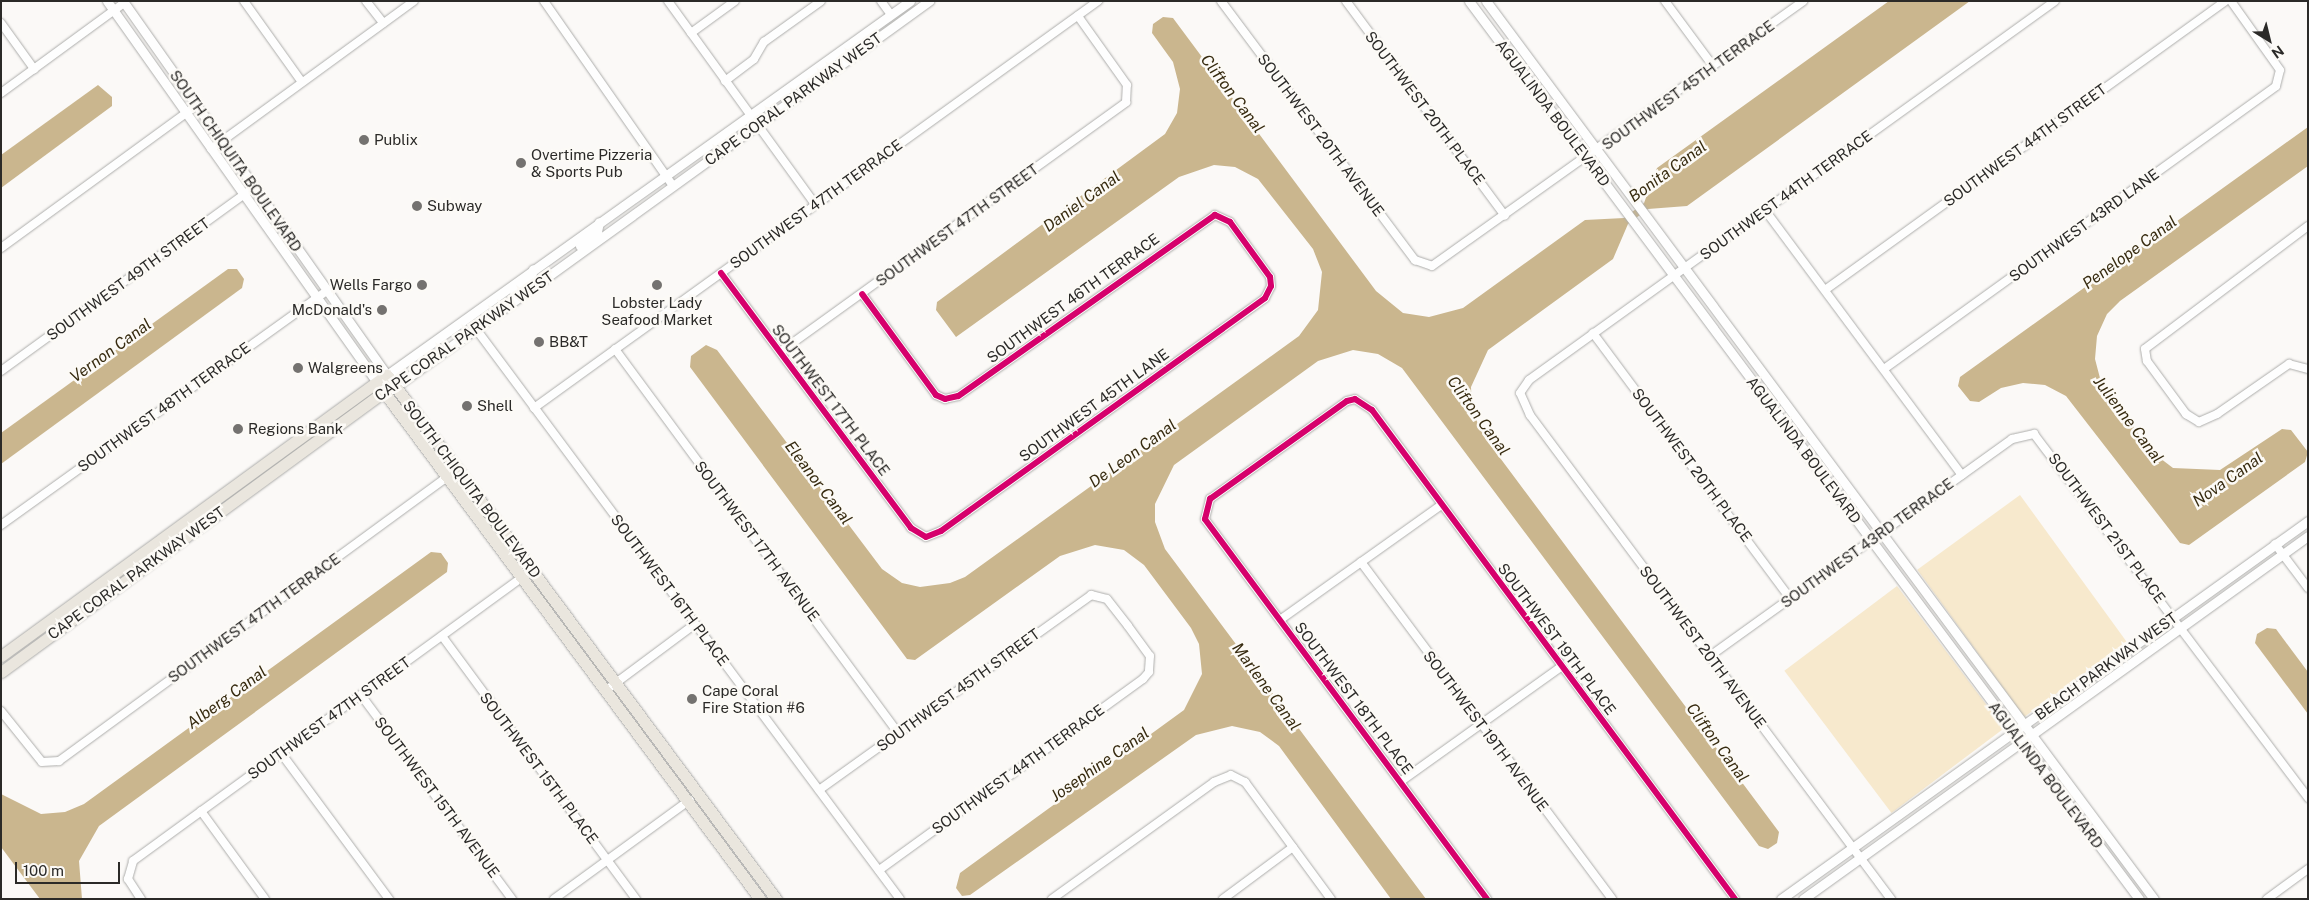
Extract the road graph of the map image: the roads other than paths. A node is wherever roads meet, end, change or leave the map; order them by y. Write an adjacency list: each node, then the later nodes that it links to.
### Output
1 (107, 1): 24 (street, SOUTH CHIQUITA BOULEVARD)
2 (244, 1): 32 (street)
3 (366, 1): 28 (street)
4 (414, 1): 28 (street)
5 (544, 1): 43 (street)
6 (668, 1): 29 (street)
7 (735, 1): 29 (street)
8 (821, 1): 33 (street)
9 (881, 1): 25 (street)
10 (910, 1): 25 (street, CAPE CORAL PARKWAY WEST)
11 (929, 1): 38 (street, CAPE CORAL PARKWAY WEST)
12 (1098, 1): 26 (street, SOUTHWEST 47TH TERRACE)
13 (1221, 1): 54 (street, SOUTHWEST 20TH AVENUE)
14 (1346, 1): 50 (street, SOUTHWEST 20TH PLACE)
15 (1469, 1): 42 (street, AGUALINDA BOULEVARD)
16 (1486, 1): 41 (street, AGUALINDA BOULEVARD)
17 (1665, 1): 30 (street)
18 (1804, 1): 23 (street, SOUTHWEST 45TH TERRACE)
19 (2055, 1): 48 (street, SOUTHWEST 44TH TERRACE)
20 (2225, 1): 61 (street, SOUTHWEST 44TH STREET)
21 (2231, 1): 70 (street, SOUTHWEST 43RD LANE)
22 (124, 2): 24 (street); 35 (street, SOUTH CHIQUITA BOULEVARD)
23 (1791, 5): 30 (street, SOUTHWEST 45TH TERRACE)
24 (114, 11): 31 (street); 36 (street, SOUTH CHIQUITA BOULEVARD)
25 (891, 15): 37 (street, CAPE CORAL PARKWAY WEST)
26 (1078, 16): 47 (street, SOUTHWEST 47TH TERRACE); 62 (street, SOUTHWEST 47TH STREET)
27 (1, 23): 31 (street)
28 (383, 23): 32 (street)
29 (691, 33): 33 (street)
30 (1713, 66): 41 (street, SOUTHWEST 45TH TERRACE)
31 (34, 69): 34 (street)
32 (301, 81): 39 (street)
33 (725, 81): 37 (street)
34 (1, 93)
35 (196, 106): 36 (street); 39 (street, SOUTH CHIQUITA BOULEVARD)
36 (186, 113): 40 (street, SOUTH CHIQUITA BOULEVARD); 53 (street)
37 (750, 116): 38 (street); 43 (street, CAPE CORAL PARKWAY WEST)
38 (757, 126): 44 (street, CAPE CORAL PARKWAY WEST); 47 (street)
39 (221, 141): 40 (street); 45 (street, SOUTH CHIQUITA BOULEVARD)
40 (212, 149): 46 (street, SOUTH CHIQUITA BOULEVARD)
41 (1597, 150): 42 (street, SOUTHWEST 45TH TERRACE); 56 (street, AGUALINDA BOULEVARD)
42 (1586, 157): 50 (street, SOUTHWEST 45TH TERRACE); 59 (street, AGUALINDA BOULEVARD)
43 (664, 174): 44 (street); 51 (street, CAPE CORAL PARKWAY WEST)
44 (673, 186): 57 (street, CAPE CORAL PARKWAY WEST)
45 (254, 187): 46 (street, SOUTHWEST 49TH STREET); 60 (street, SOUTH CHIQUITA BOULEVARD)
46 (244, 194): 63 (street, SOUTH CHIQUITA BOULEVARD); 71 (street, SOUTHWEST 49TH STREET)
47 (815, 204): 58 (street, SOUTHWEST 47TH TERRACE)
48 (1765, 210): 56 (street, SOUTHWEST 44TH TERRACE); 61 (street)
49 (1215, 215): 62 (street, SOUTHWEST 46TH TERRACE); 90 (street, SOUTHWEST 45TH LANE)
50 (1505, 216): 54 (street, SOUTHWEST 45TH TERRACE)
51 (599, 222): 55 (street, CAPE CORAL PARKWAY WEST); 57 (street)
52 (2308, 226): 69 (street)
53 (1, 248)
54 (1423, 266)
55 (533, 269): 64 (street); 72 (street, CAPE CORAL PARKWAY WEST)
56 (1685, 269): 59 (street, SOUTHWEST 44TH TERRACE); 88 (street, AGUALINDA BOULEVARD)
57 (556, 271): 64 (street, CAPE CORAL PARKWAY WEST)
58 (721, 273): 67 (street, SOUTHWEST 47TH TERRACE); 68 (street, SOUTHWEST 17TH PLACE)
59 (1674, 276): 66 (street, SOUTHWEST 44TH TERRACE); 91 (street, AGUALINDA BOULEVARD)
60 (328, 290): 63 (street, SOUTHWEST 48TH TERRACE); 72 (street, SOUTH CHIQUITA BOULEVARD)
61 (1825, 290): 70 (street)
62 (862, 294): 68 (street, SOUTHWEST 47TH STREET)
63 (317, 297): 73 (street, SOUTH CHIQUITA BOULEVARD); 86 (street, SOUTHWEST 48TH TERRACE)
64 (502, 310): 65 (street, CAPE CORAL PARKWAY WEST)
65 (476, 328): 74 (street, CAPE CORAL PARKWAY WEST); 77 (street, SOUTHWEST 16TH PLACE)
66 (1593, 333): 76 (street, SOUTHWEST 44TH TERRACE); 99 (street, SOUTHWEST 20TH PLACE)
67 (615, 349): 77 (street, SOUTHWEST 47TH TERRACE); 118 (street, SOUTHWEST 17TH AVENUE)
68 (780, 352): 90 (street, SOUTHWEST 17TH PLACE)
69 (2308, 368)
70 (1884, 369): 81 (street)
71 (1, 370)
72 (387, 375): 73 (main road, CAPE CORAL PARKWAY WEST); 74 (main road, SOUTH CHIQUITA BOULEVARD)
73 (377, 382): 75 (street, SOUTH CHIQUITA BOULEVARD); 79 (main road, CAPE CORAL PARKWAY WEST)
74 (396, 386): 75 (street, CAPE CORAL PARKWAY WEST); 80 (main road, SOUTH CHIQUITA BOULEVARD)
75 (384, 392): 82 (main road, SOUTH CHIQUITA BOULEVARD); 87 (main road, CAPE CORAL PARKWAY WEST)
76 (1520, 393): 107 (street, SOUTHWEST 20TH AVENUE)
77 (534, 408): 102 (street, SOUTHWEST 16TH PLACE)
78 (2026, 433): 81 (street, SOUTHWEST 43RD TERRACE); 100 (street, SOUTHWEST 21ST PLACE)
79 (261, 467): 87 (main road); 95 (main road, CAPE CORAL PARKWAY WEST)
80 (457, 470): 82 (street, SOUTHWEST 47TH TERRACE); 96 (main road, SOUTH CHIQUITA BOULEVARD)
81 (1962, 475): 88 (street, SOUTHWEST 43RD TERRACE)
82 (446, 478): 97 (main road, SOUTH CHIQUITA BOULEVARD); 114 (street, SOUTHWEST 47TH TERRACE)
83 (1441, 505): 84 (street, SOUTHWEST 19TH PLACE); 94 (street); 109 (street, SOUTHWEST 19TH PLACE)
84 (1204, 512): 101 (street, SOUTHWEST 18TH PLACE)
85 (2308, 520): 92 (street, BEACH PARKWAY WEST)
86 (1, 525)
87 (197, 529): 104 (main road, CAPE CORAL PARKWAY WEST)
88 (1882, 532): 91 (street, SOUTHWEST 43RD TERRACE); 116 (street, AGUALINDA BOULEVARD)
89 (2308, 536): 93 (street, BEACH PARKWAY WEST)
90 (926, 537)
91 (1871, 540): 99 (street, SOUTHWEST 43RD TERRACE); 117 (street, AGUALINDA BOULEVARD)
92 (2275, 544): 93 (street); 100 (street, BEACH PARKWAY WEST)
93 (2282, 554): 98 (street); 103 (street, BEACH PARKWAY WEST)
94 (1361, 562): 101 (street); 115 (street, SOUTHWEST 19TH AVENUE)
95 (119, 570): 104 (main road); 106 (main road, CAPE CORAL PARKWAY WEST)
96 (532, 571): 97 (street, SOUTHWEST 47TH STREET); 111 (main road, SOUTH CHIQUITA BOULEVARD)
97 (521, 578): 105 (street, SOUTHWEST 47TH STREET); 112 (main road, SOUTH CHIQUITA BOULEVARD)
98 (2308, 588)
99 (1790, 598): 107 (street, SOUTHWEST 43RD TERRACE)
100 (2174, 618): 103 (street, SOUTHWEST 21ST PLACE); 116 (street, BEACH PARKWAY WEST)
101 (1280, 620): 122 (street, SOUTHWEST 18TH PLACE)
102 (695, 624): 111 (street); 123 (street, SOUTHWEST 16TH PLACE)
103 (2181, 628): 119 (street, BEACH PARKWAY WEST); 125 (street, SOUTHWEST 21ST PLACE)
104 (58, 631): 110 (main road, CAPE CORAL PARKWAY WEST)
105 (442, 636): 113 (street, SOUTHWEST 47TH STREET); 131 (street, SOUTHWEST 15TH PLACE)
106 (1, 656)
107 (1710, 656): 129 (street, SOUTHWEST 20TH AVENUE)
108 (1152, 664): 118 (street, SOUTHWEST 45TH STREET); 133 (street, SOUTHWEST 44TH TERRACE)
109 (1562, 666): 115 (street); 148 (street, SOUTHWEST 19TH PLACE)
110 (1, 672)
111 (616, 683): 112 (street); 124 (main road, SOUTH CHIQUITA BOULEVARD)
112 (605, 691): 126 (main road, SOUTH CHIQUITA BOULEVARD)
113 (361, 695): 121 (street, SOUTHWEST 47TH STREET); 137 (street, SOUTHWEST 15TH AVENUE)
114 (1, 711)
115 (1482, 724): 122 (street); 147 (street, SOUTHWEST 19TH AVENUE)
116 (2024, 724): 117 (street, BEACH PARKWAY WEST); 119 (street, AGUALINDA BOULEVARD)
117 (2014, 732): 120 (street, AGUALINDA BOULEVARD); 129 (street, BEACH PARKWAY WEST)
118 (898, 733): 123 (street, SOUTHWEST 45TH STREET)
119 (2032, 734): 120 (street, BEACH PARKWAY WEST); 153 (street, AGUALINDA BOULEVARD)
120 (2022, 742): 130 (street, BEACH PARKWAY WEST); 152 (street, AGUALINDA BOULEVARD)
121 (281, 753): 127 (street, SOUTHWEST 47TH STREET); 136 (street)
122 (1400, 782): 146 (street, SOUTHWEST 18TH PLACE)
123 (819, 790): 133 (street, SOUTHWEST 16TH PLACE)
124 (698, 794): 126 (street); 141 (main road, SOUTH CHIQUITA BOULEVARD)
125 (2308, 798)
126 (688, 802): 131 (street); 140 (main road, SOUTH CHIQUITA BOULEVARD)
127 (201, 811): 134 (street, SOUTHWEST 47TH STREET); 135 (street)
128 (1293, 848): 143 (street); 144 (street); 145 (street)
129 (1853, 848): 130 (street, SOUTHWEST 20TH AVENUE); 149 (street, BEACH PARKWAY WEST)
130 (1860, 858): 150 (street, BEACH PARKWAY WEST); 151 (street, SOUTHWEST 20TH AVENUE)
131 (608, 860): 138 (street); 139 (street, SOUTHWEST 15TH PLACE)
132 (2308, 869): 154 (street)
133 (879, 870): 142 (street, SOUTHWEST 16TH PLACE)
134 (141, 899)
135 (265, 899)
136 (389, 899)
137 (512, 899)
138 (554, 899)
139 (636, 899)
140 (760, 899)
141 (776, 899)
142 (900, 899)
143 (1052, 899)
144 (1223, 899)
145 (1332, 899)
146 (1487, 899)
147 (1612, 899)
148 (1735, 899)
149 (1781, 899)
150 (1803, 899)
151 (1891, 899)
152 (2139, 899)
153 (2154, 899)
154 (2267, 899)

